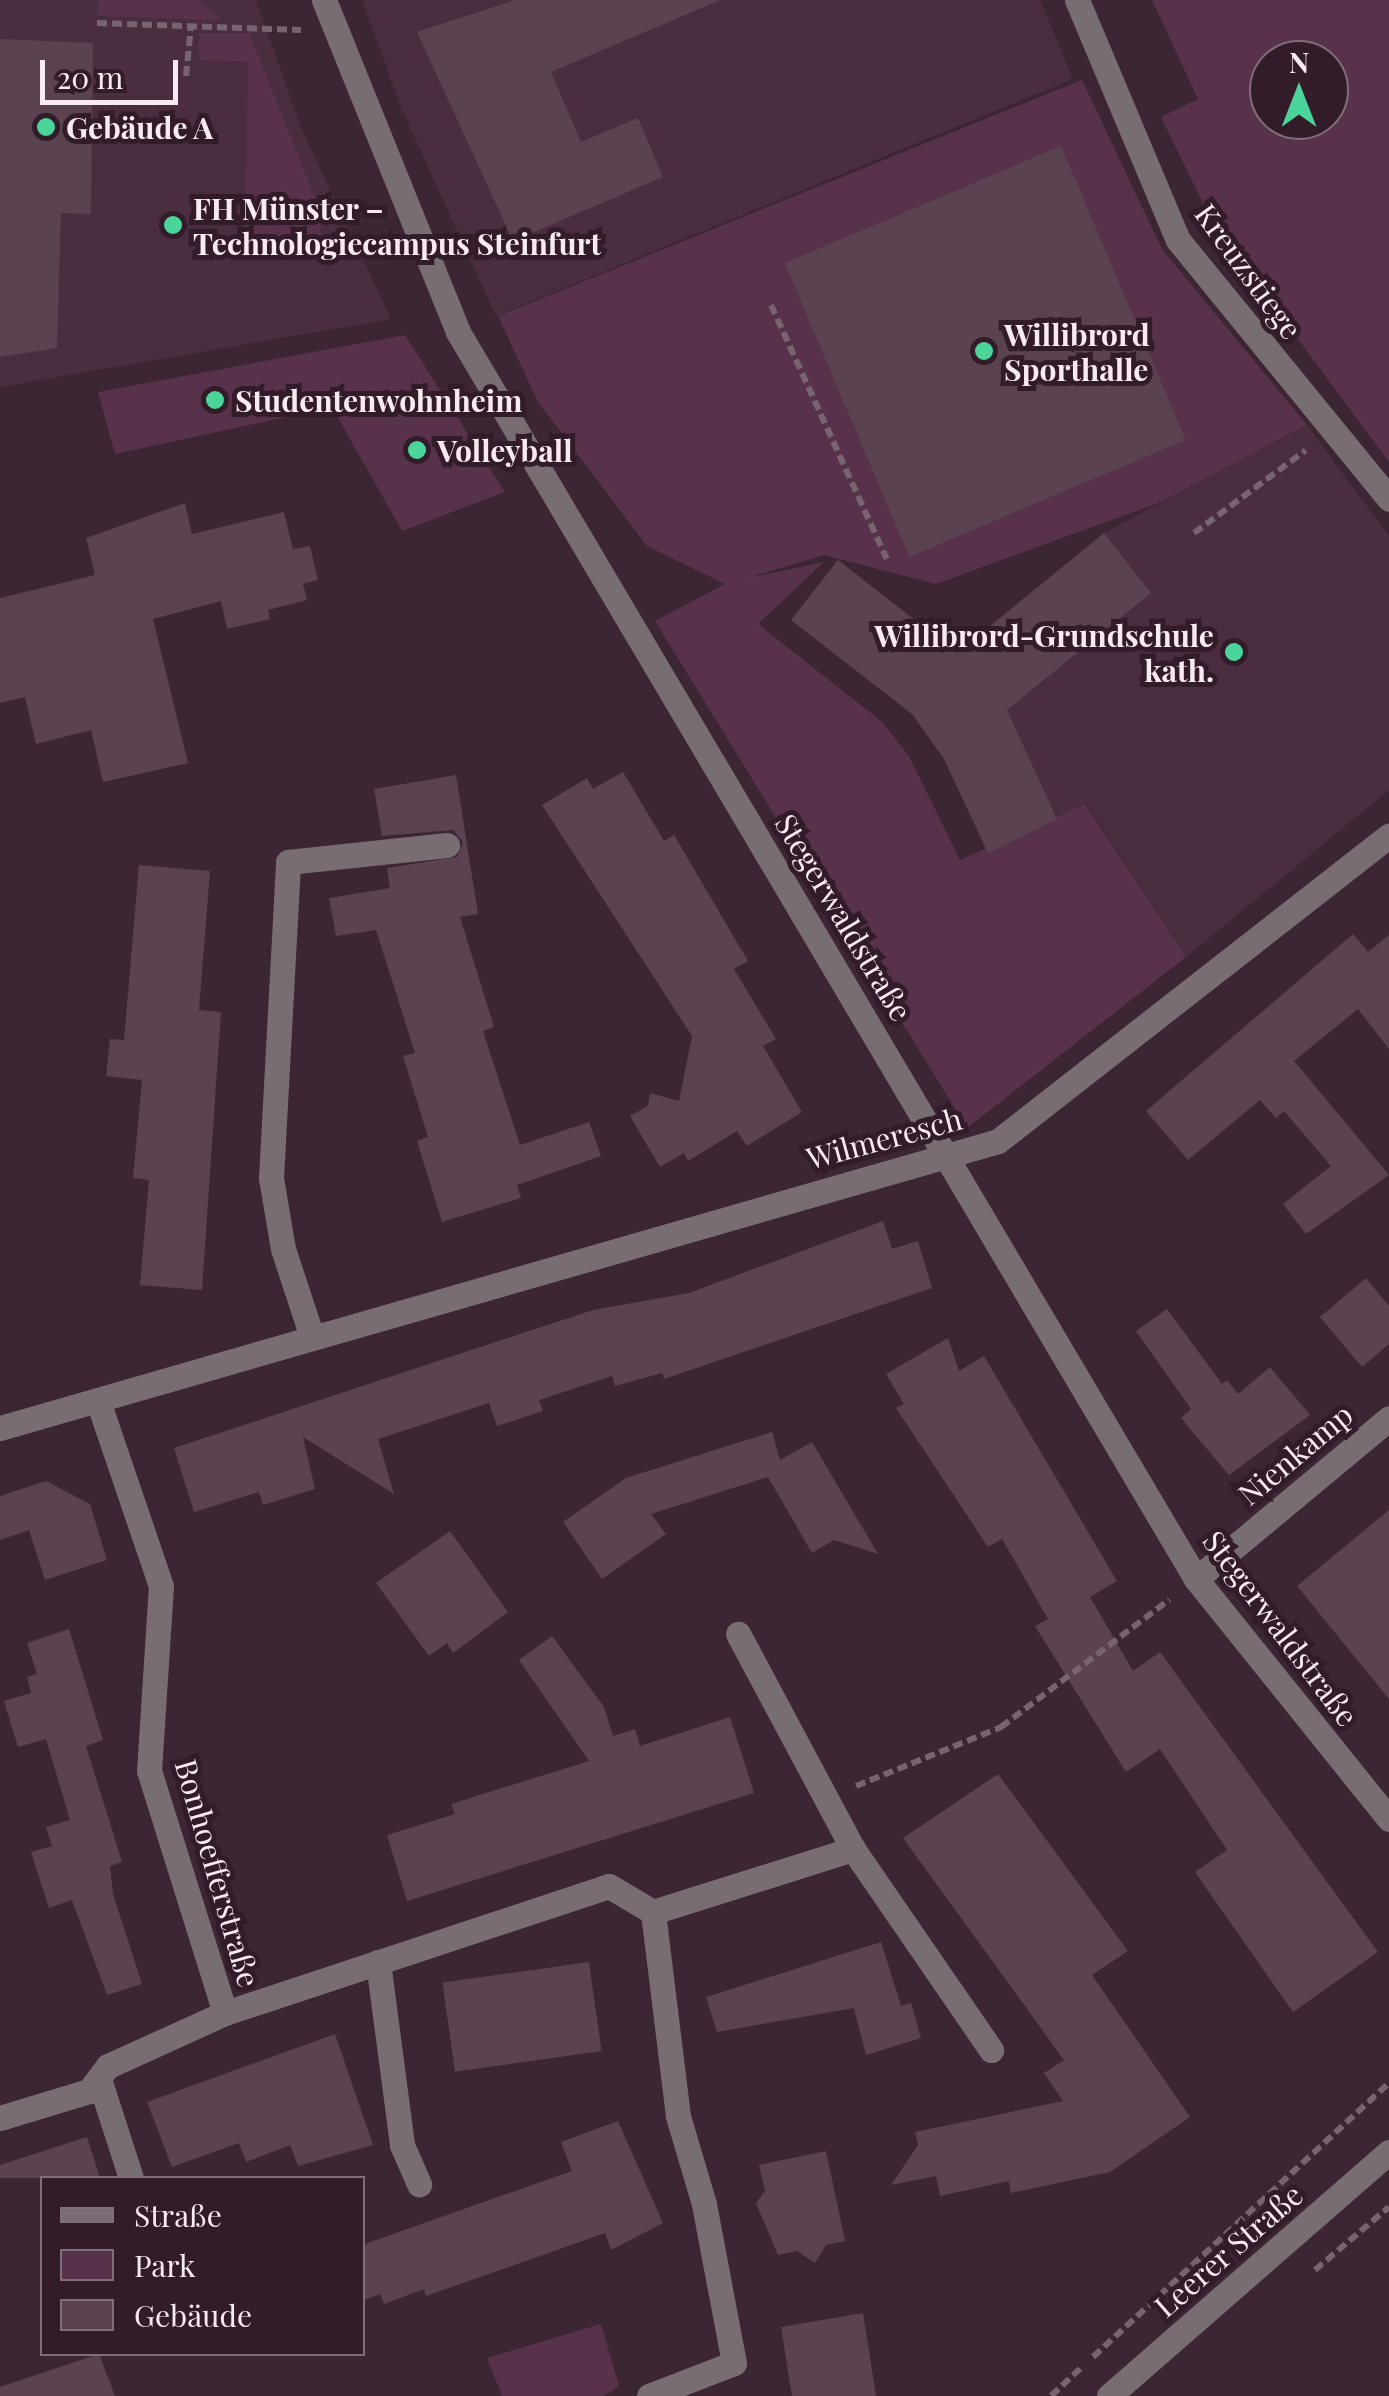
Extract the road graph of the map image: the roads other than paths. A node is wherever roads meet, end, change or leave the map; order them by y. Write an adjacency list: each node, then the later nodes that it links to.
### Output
1 (324, 0): 6 (street, Stegerwaldstraße)
2 (1077, 0): 3 (street, Kreuzstiege)
3 (1389, 499)
4 (1389, 836): 6 (street, Wilmeresch)
5 (448, 845): 7 (street)
6 (946, 1154): 7 (street, Wilmeresch); 11 (street, Stegerwaldstraße)
7 (311, 1334): 8 (street, Wilmeresch)
8 (98, 1402): 10 (street, Wilmeresch); 17 (street, Bonhoefferstraße)
9 (1389, 1418): 11 (street, Nienkamp)
10 (0, 1428)
11 (1196, 1580): 13 (street, Stegerwaldstraße)
12 (738, 1634): 14 (street)
13 (1389, 1820)
14 (853, 1849): 15 (street); 18 (street)
15 (653, 1912): 16 (street, Bonhoefferstraße); 24 (street)
16 (378, 1962): 17 (street, Bonhoefferstraße); 23 (street)
17 (225, 2013): 19 (street, Bonhoefferstraße)
18 (991, 2050)
19 (99, 2078): 20 (street, Bonhoefferstraße); 22 (street)
20 (0, 2118)
21 (1389, 2152): 25 (street, Leerer Straße)
22 (130, 2176)
23 (419, 2184)
24 (649, 2396)
25 (1109, 2396)

